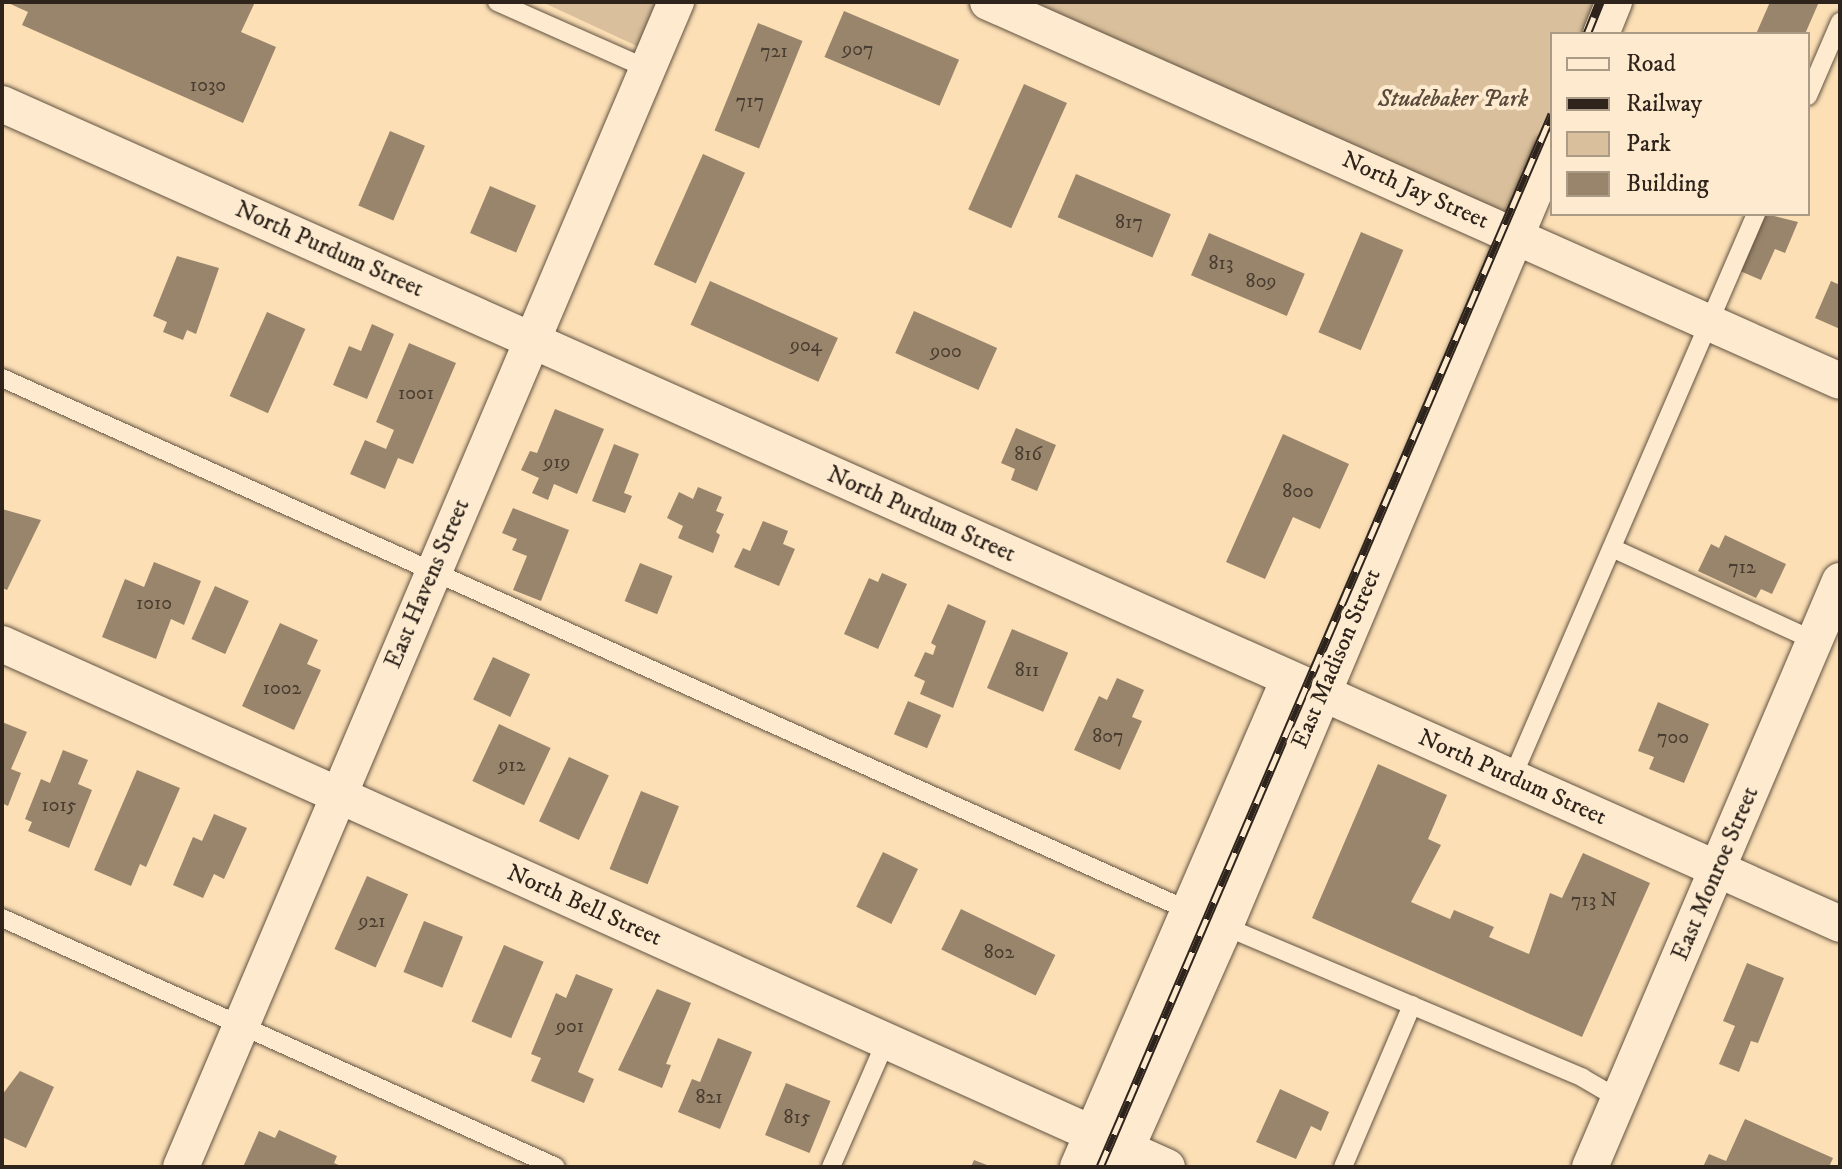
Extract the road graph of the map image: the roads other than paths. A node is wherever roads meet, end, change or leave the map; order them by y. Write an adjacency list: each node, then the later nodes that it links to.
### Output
1 (497, 2): 7 (lane)
2 (676, 2): 7 (street, East Havens Street)
3 (988, 2): 12 (street, North Jay Street)
4 (1614, 2): 6 (street)
5 (1840, 22): 8 (lane)
6 (1602, 32)
7 (646, 68): 14 (street, East Havens Street)
8 (1810, 91)
9 (2, 104): 14 (street, North Purdum Street)
10 (1550, 155): 12 (street, East Madison Street)
11 (1755, 216): 13 (lane)
12 (1516, 235): 13 (street, North Jay Street); 23 (street, East Madison Street)
13 (1709, 323): 16 (street, North Jay Street); 17 (lane)
14 (532, 342): 18 (street, East Havens Street); 22 (street, North Purdum Street)
15 (2, 378): 18 (lane)
16 (1840, 381)
17 (1612, 548): 20 (lane); 24 (lane)
18 (435, 569): 25 (street, East Havens Street); 27 (lane)
19 (1840, 581): 20 (street, East Monroe Street)
20 (1815, 641): 26 (street, East Monroe Street)
21 (2, 644): 25 (street, North Bell Street)
22 (1289, 679): 23 (street, North Purdum Street); 27 (street, East Madison Street)
23 (1322, 694): 24 (street, North Purdum Street); 30 (street, East Madison Street)
24 (1512, 778): 26 (street, North Purdum Street)
25 (338, 795): 32 (street, East Havens Street); 33 (street, North Bell Street)
26 (1718, 870): 29 (street, North Purdum Street); 34 (street, East Monroe Street)
27 (1188, 911): 30 (lane); 35 (street, East Madison Street)
28 (2, 918): 32 (lane)
29 (1840, 924)
30 (1225, 926): 31 (lane); 36 (street, East Madison Street)
31 (1412, 1005): 34 (lane); 42 (lane)
32 (240, 1026): 37 (street, East Havens Street); 38 (lane)
33 (886, 1041): 35 (street, North Bell Street); 39 (lane)
34 (1619, 1099): 43 (street, East Monroe Street)
35 (1092, 1134): 36 (street, North Bell Street); 40 (street, East Madison Street)
36 (1122, 1158): 41 (street, North Bell Street)
37 (181, 1167)
38 (556, 1167)
39 (831, 1167)
40 (1078, 1167)
41 (1167, 1167)
42 (1343, 1167)
43 (1590, 1167)

